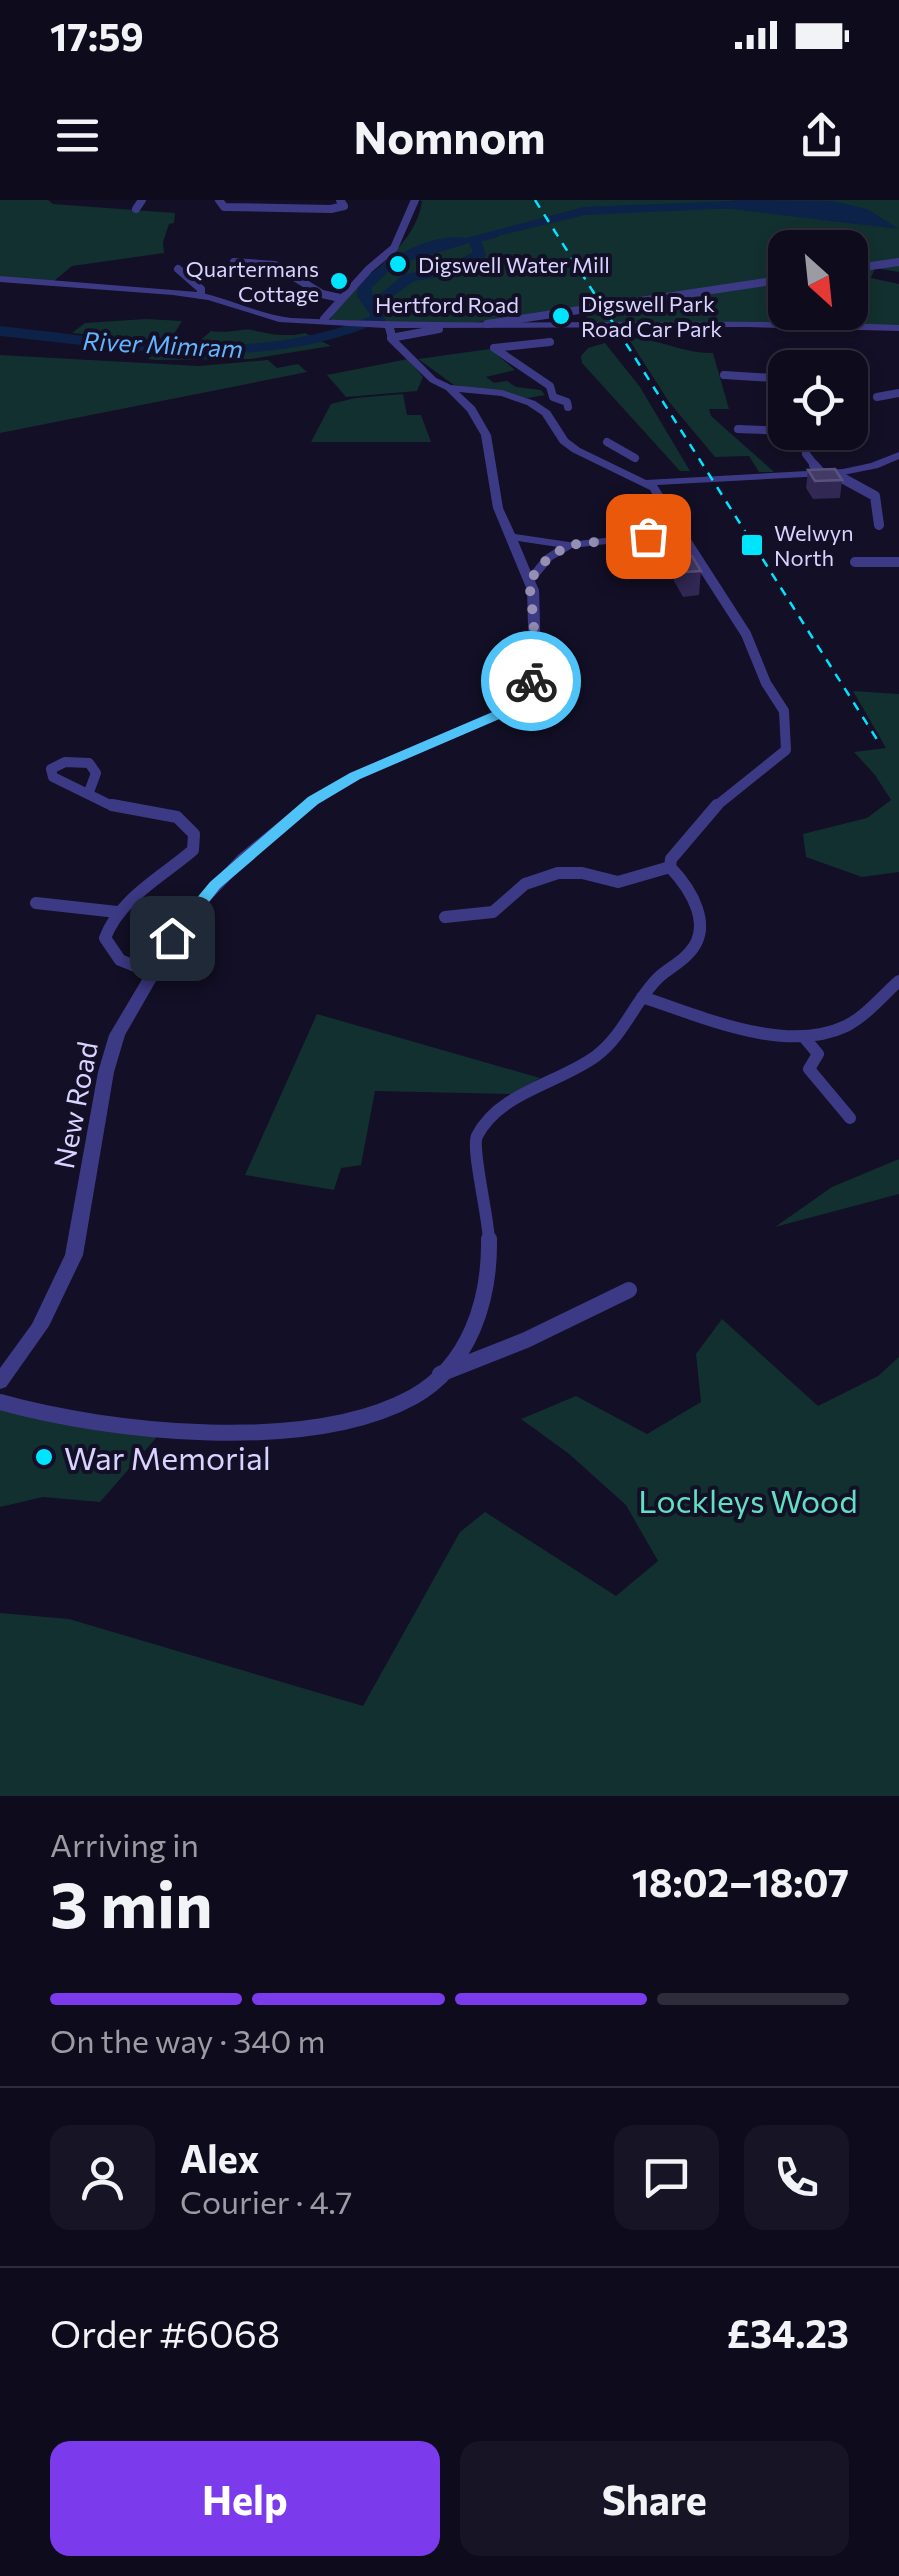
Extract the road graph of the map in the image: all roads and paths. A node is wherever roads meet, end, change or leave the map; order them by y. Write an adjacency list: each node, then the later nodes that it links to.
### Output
1 (142, 200): 5 (street)
2 (219, 200): 3 (street)
3 (340, 200)
4 (415, 200): 13 (street)
5 (136, 209)
6 (234, 262): 13 (street)
7 (899, 262): 8 (street)
8 (868, 267)
9 (178, 269): 12 (street)
10 (0, 278): 12 (street, Hertford Road)
11 (768, 282): 15 (street)
12 (201, 295): 16 (street, Hertford Road)
13 (340, 298): 14 (street)
14 (324, 320)
15 (487, 324): 16 (street, Hertford Road); 17 (street, Hertford Road)
16 (389, 325): 19 (street)
17 (899, 328)
18 (439, 329): 19 (street, Hertford Road)
19 (391, 338): 23 (street, New Road)
20 (550, 342): 25 (street)
21 (724, 374): 22 (street)
22 (768, 378)
23 (449, 388): 27 (street); 41 (street, New Road)
24 (899, 394): 26 (street)
25 (553, 397): 27 (street); 28 (street)
26 (877, 397)
27 (531, 403): 36 (street)
28 (568, 407)
29 (738, 429): 30 (street)
30 (768, 430)
31 (607, 442): 32 (street)
32 (620, 450): 35 (street); 36 (street)
33 (806, 450): 37 (street)
34 (899, 455): 37 (street)
35 (635, 458)
36 (594, 459): 38 (street)
37 (827, 473): 38 (street); 39 (street)
38 (645, 483): 40 (street)
39 (879, 525)
40 (681, 534): 42 (street); 47 (street)
41 (510, 537): 42 (street); 45 (street, New Road)
42 (569, 545): 45 (street)
43 (855, 562): 44 (street)
44 (899, 562)
45 (529, 581): 51 (street, New Road)
46 (89, 792): 49 (street)
47 (670, 867): 50 (street); 53 (street)
48 (36, 904): 49 (street)
49 (116, 912): 51 (street)
50 (444, 917)
51 (150, 972): 58 (street, New Road)
52 (899, 981): 54 (street)
53 (642, 997): 54 (street); 57 (street)
54 (804, 1036): 55 (street)
55 (850, 1118)
56 (629, 1290): 57 (street)
57 (440, 1374): 59 (street)
58 (0, 1382)
59 (0, 1402)

